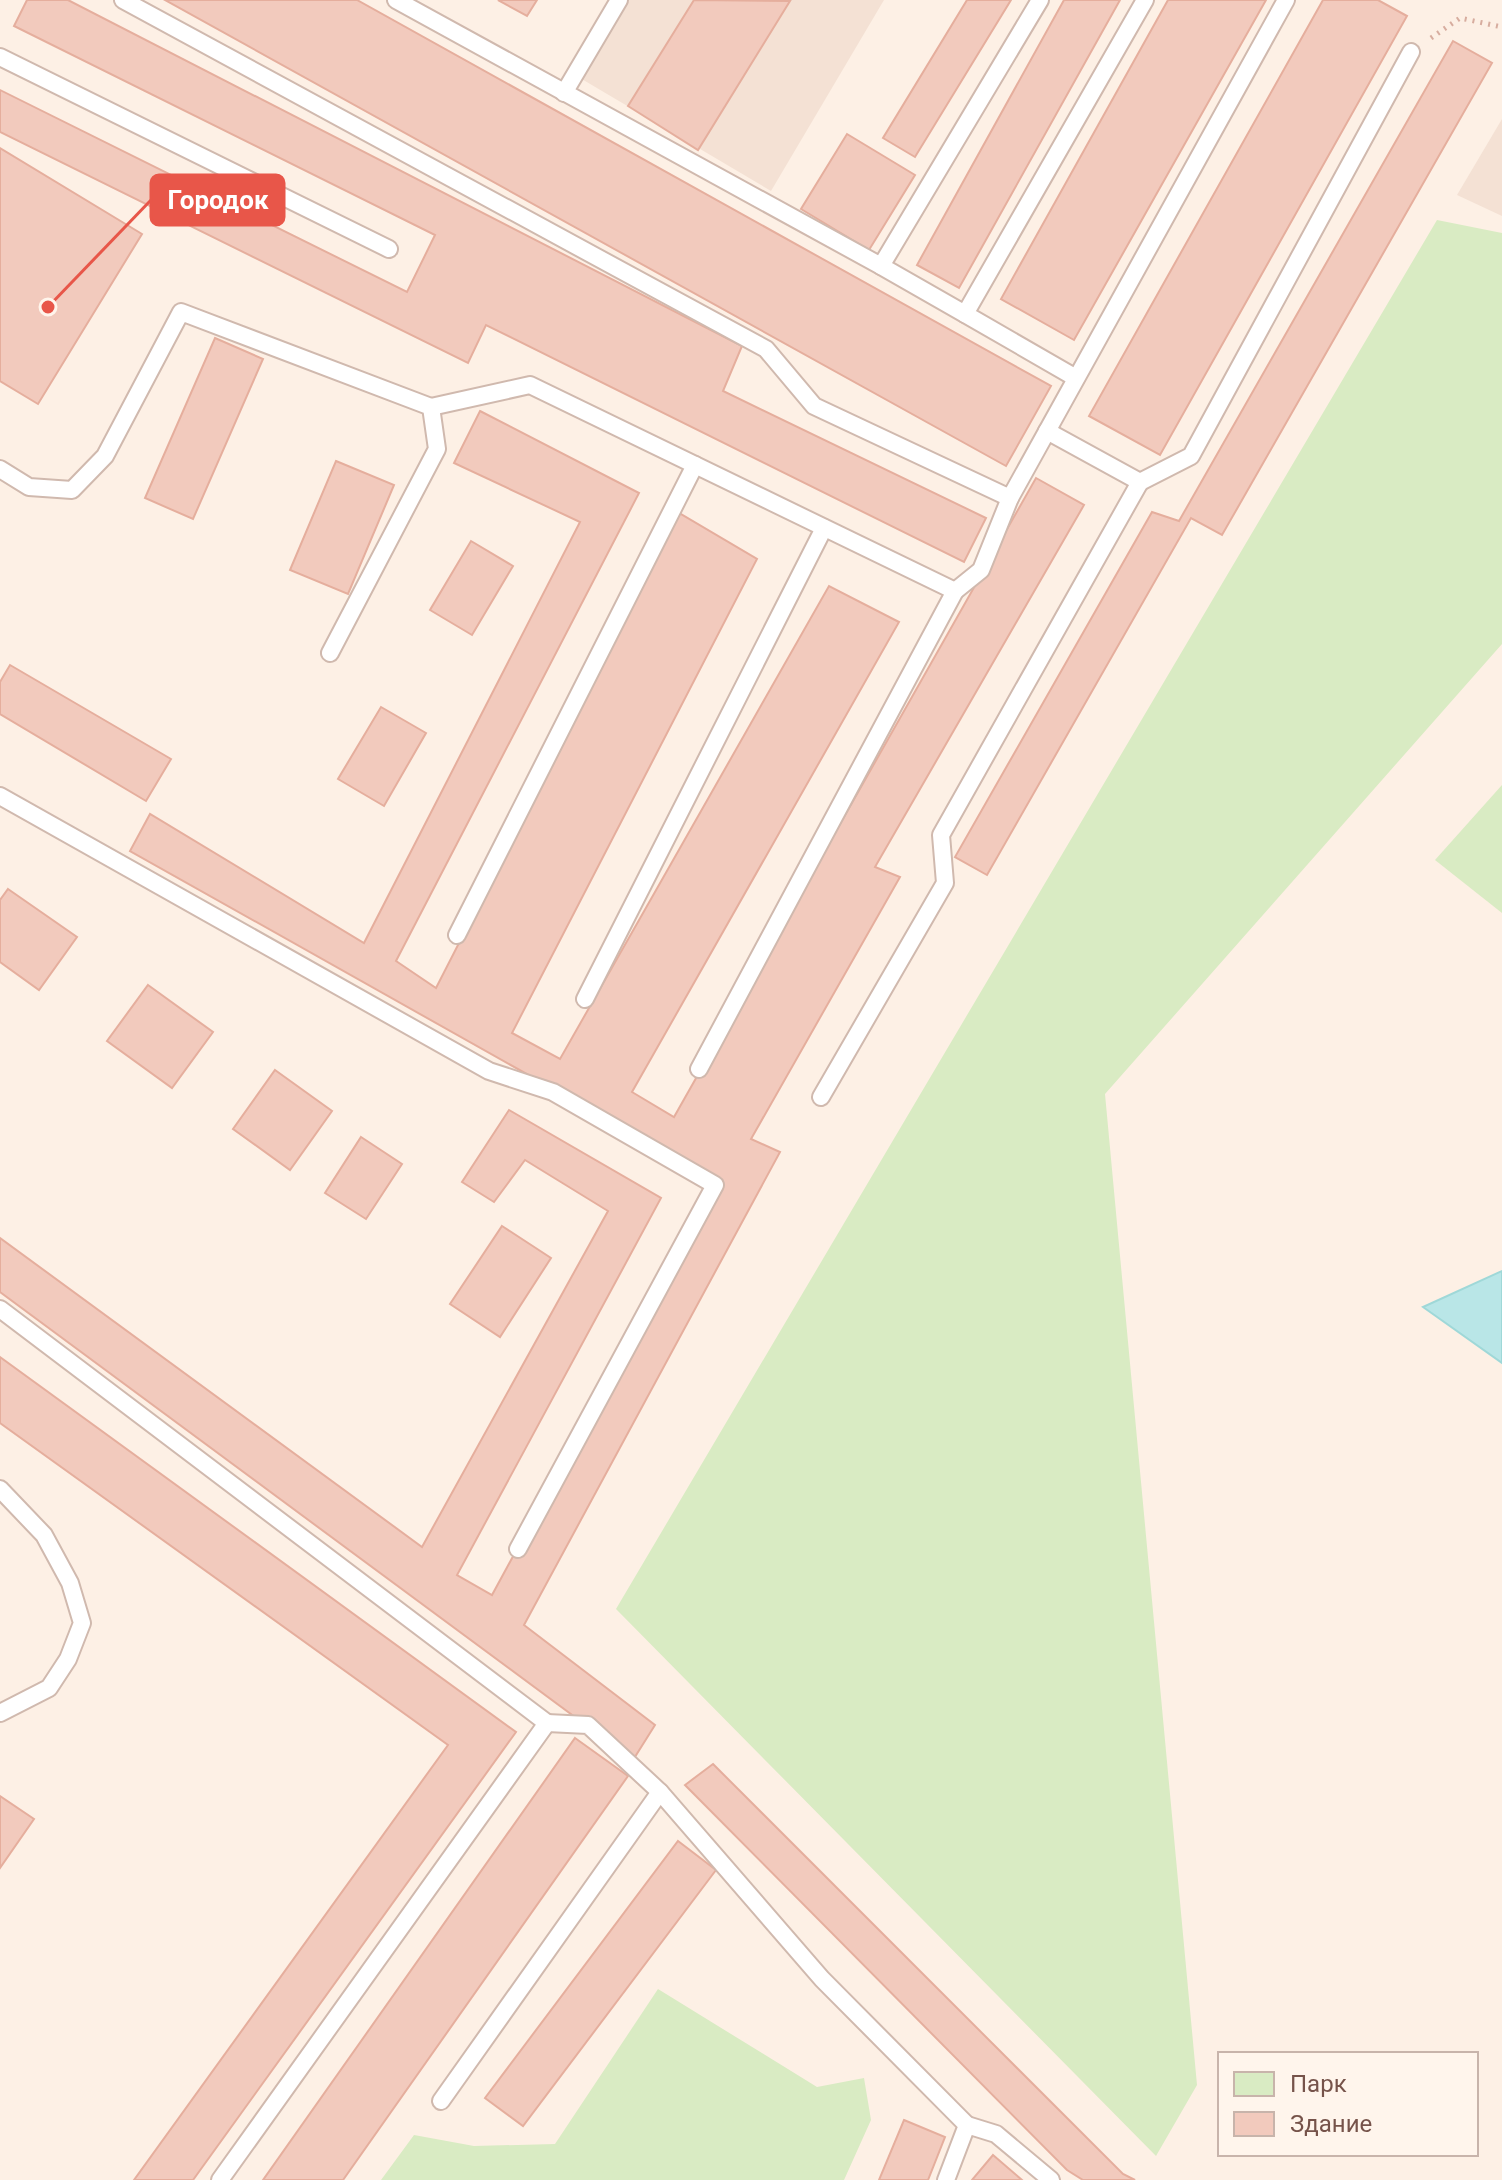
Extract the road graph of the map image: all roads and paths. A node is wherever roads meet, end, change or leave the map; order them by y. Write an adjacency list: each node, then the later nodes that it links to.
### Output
1 (123, 0): 20 (lane)
2 (396, 0): 10 (lane)
3 (619, 0): 10 (lane)
4 (1040, 0): 12 (lane)
5 (1145, 0): 13 (lane)
6 (1286, 0): 14 (lane)
7 (1502, 27): 8 (path)
8 (1411, 52): 19 (lane)
9 (0, 57): 11 (lane)
10 (564, 93): 12 (lane)
11 (389, 249)
12 (881, 266): 13 (lane)
13 (965, 314): 14 (lane)
14 (1076, 378): 16 (lane)
15 (431, 407): 17 (lane); 18 (lane); 23 (lane)
16 (1047, 431): 19 (lane); 20 (lane)
17 (695, 465): 21 (lane); 25 (lane)
18 (0, 469)
19 (1140, 482): 28 (lane)
20 (1010, 498): 22 (lane)
21 (824, 528): 22 (lane); 26 (lane)
22 (955, 591): 27 (lane)
23 (330, 653)
24 (0, 796): 31 (lane)
25 (457, 935)
26 (585, 999)
27 (699, 1069)
28 (821, 1097)
29 (0, 1309): 33 (lane)
30 (0, 1489): 32 (lane)
31 (518, 1549)
32 (0, 1713)
33 (547, 1723): 34 (lane); 37 (lane)
34 (660, 1792): 35 (lane); 36 (lane)
35 (441, 2101)
36 (967, 2125): 38 (lane); 39 (lane)
37 (220, 2180)
38 (946, 2180)
39 (1051, 2180)

